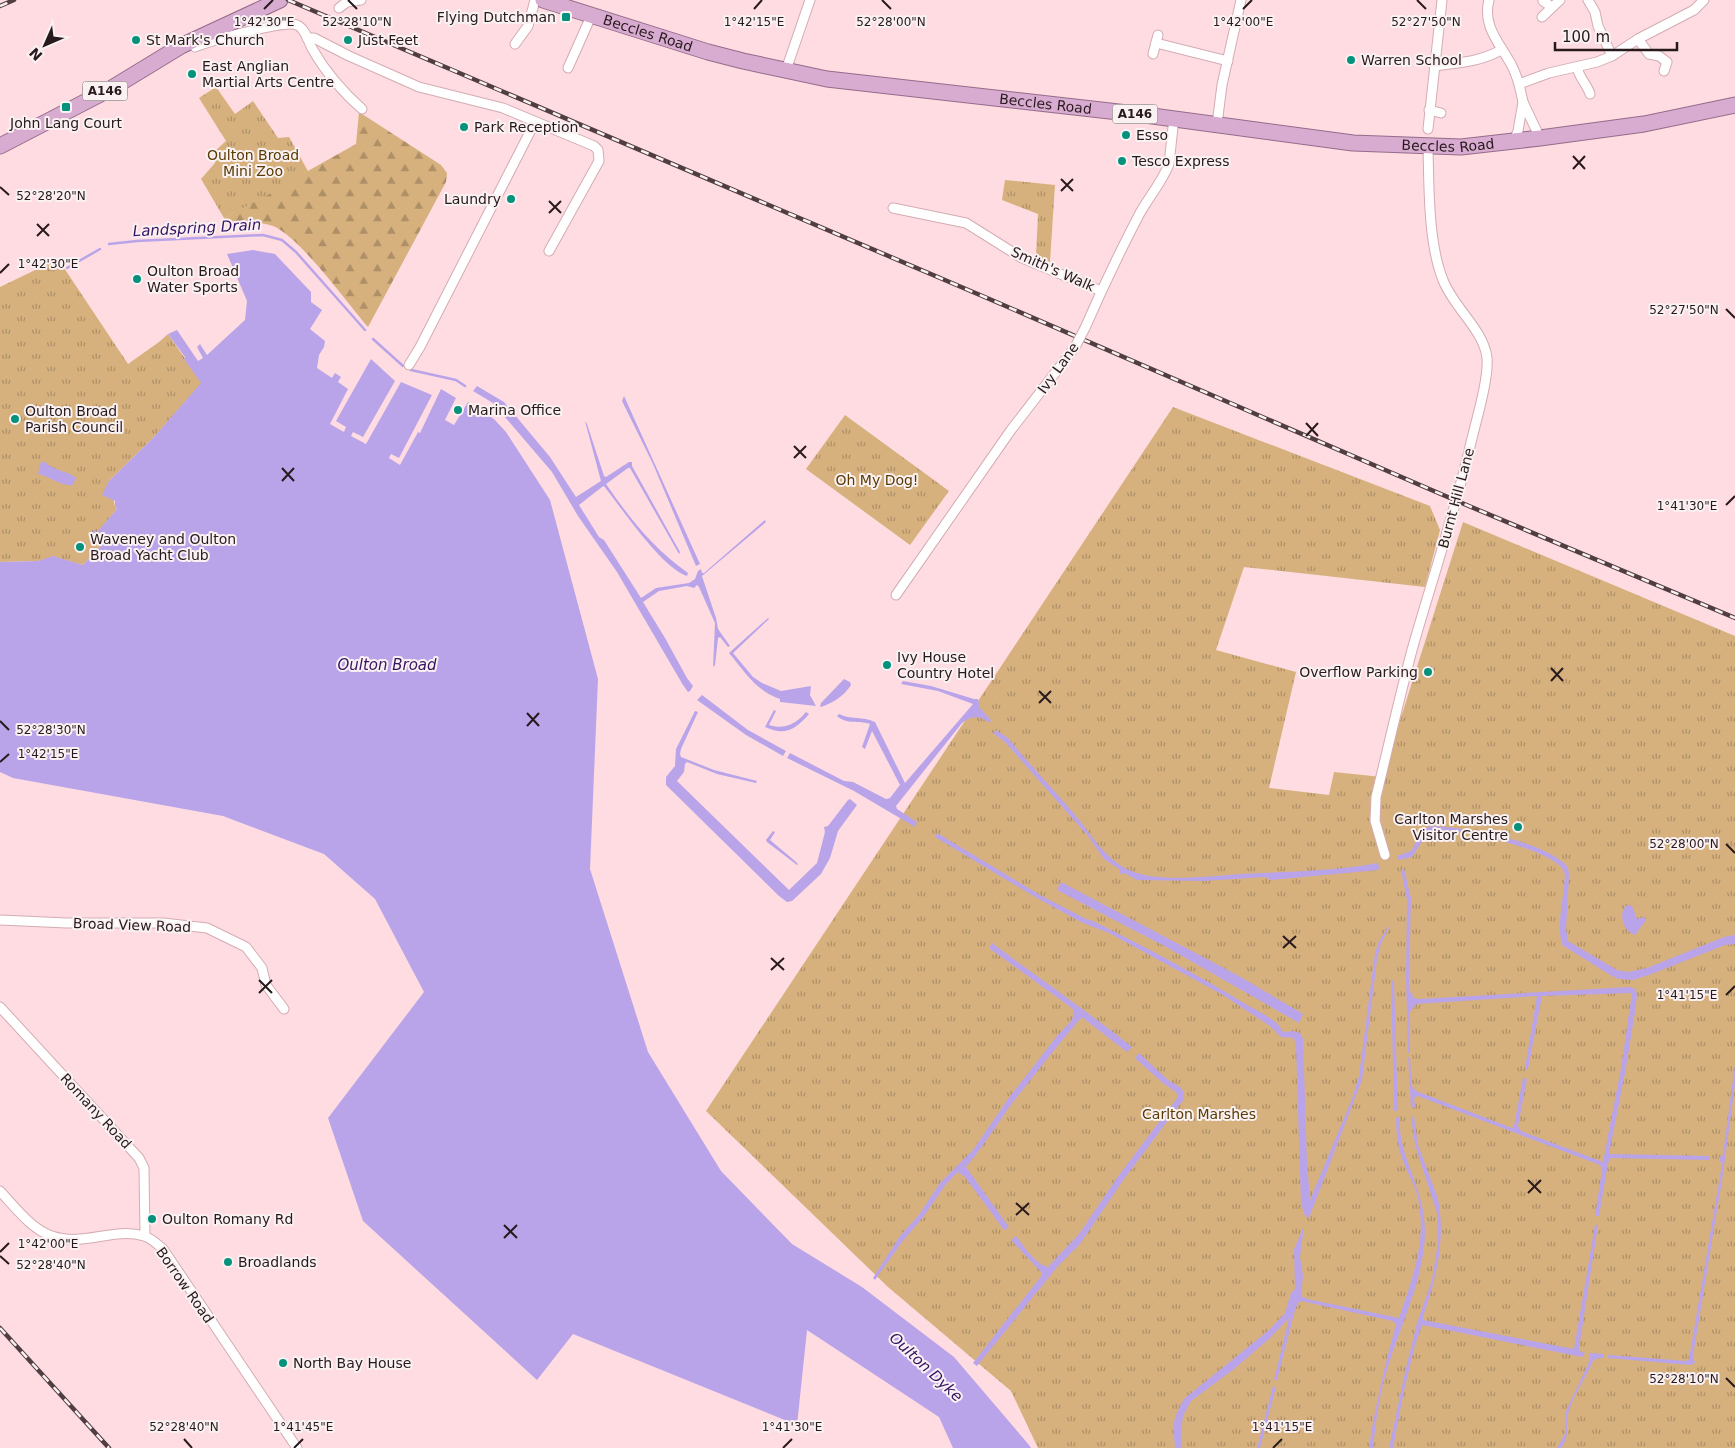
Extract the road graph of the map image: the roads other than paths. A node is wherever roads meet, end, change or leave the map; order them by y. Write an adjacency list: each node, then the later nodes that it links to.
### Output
1 (280, 0): 20 (highway, A146)
2 (361, 0): 14 (street)
3 (535, 0): 19 (street)
4 (543, 0): 15 (highway, Beccles Road / A146)
5 (810, 0): 29 (street)
6 (1241, 0): 24 (street)
7 (1442, 0): 26 (street)
8 (1489, 0): 21 (street)
9 (1560, 0): 13 (street)
10 (1588, 0): 23 (street)
11 (1704, 0): 18 (street)
12 (1543, 1): 13 (street)
13 (1552, 7): 16 (street)
14 (339, 8)
15 (592, 14): 28 (street); 29 (highway, Beccles Road / A146)
16 (1542, 16)
17 (307, 38): 20 (street); 34 (street); 38 (street)
18 (1638, 39): 23 (street); 25 (street)
19 (515, 44)
20 (181, 46): 42 (highway, A146)
21 (1501, 50): 26 (street); 30 (street)
22 (1153, 54): 24 (street)
23 (1612, 56): 27 (street)
24 (1228, 62): 39 (street)
25 (1668, 65)
26 (1434, 66): 35 (street)
27 (1576, 67): 30 (street); 31 (street)
28 (568, 68)
29 (786, 70): 37 (highway, Beccles Road / A146)
30 (1520, 84): 32 (street)
31 (1590, 94)
32 (1523, 102): 43 (street); 44 (street)
33 (1735, 105): 43 (highway, Beccles Road / A146)
34 (362, 109)
35 (1429, 110): 36 (street); 40 (street)
36 (1441, 112)
37 (1174, 118): 39 (highway, Beccles Road / A146); 49 (street, Ivy Lane)
38 (535, 122): 48 (street); 50 (street)
39 (1217, 124): 46 (highway, Beccles Road / A146)
40 (1428, 129)
41 (0, 132): 42 (highway, A146)
42 (27, 132): 45 (highway, A146)
43 (1540, 138): 44 (highway, Beccles Road / A146)
44 (1514, 141): 46 (highway, Beccles Road / A146)
45 (0, 146)
46 (1428, 146): 52 (street, Burnt Hill Lane)
47 (893, 208): 49 (street, Smith's Walk)
48 (549, 251)
49 (1101, 291): 51 (street, Ivy Lane, bridge)
50 (409, 365)
51 (896, 595)
52 (1385, 855)
53 (0, 920): 55 (street, Broad View Road)
54 (0, 1007): 57 (street, Romany Road)
55 (284, 1009)
56 (0, 1191): 57 (street, Borrow Road)
57 (145, 1236): 58 (street, Borrow Road)
58 (297, 1448)

